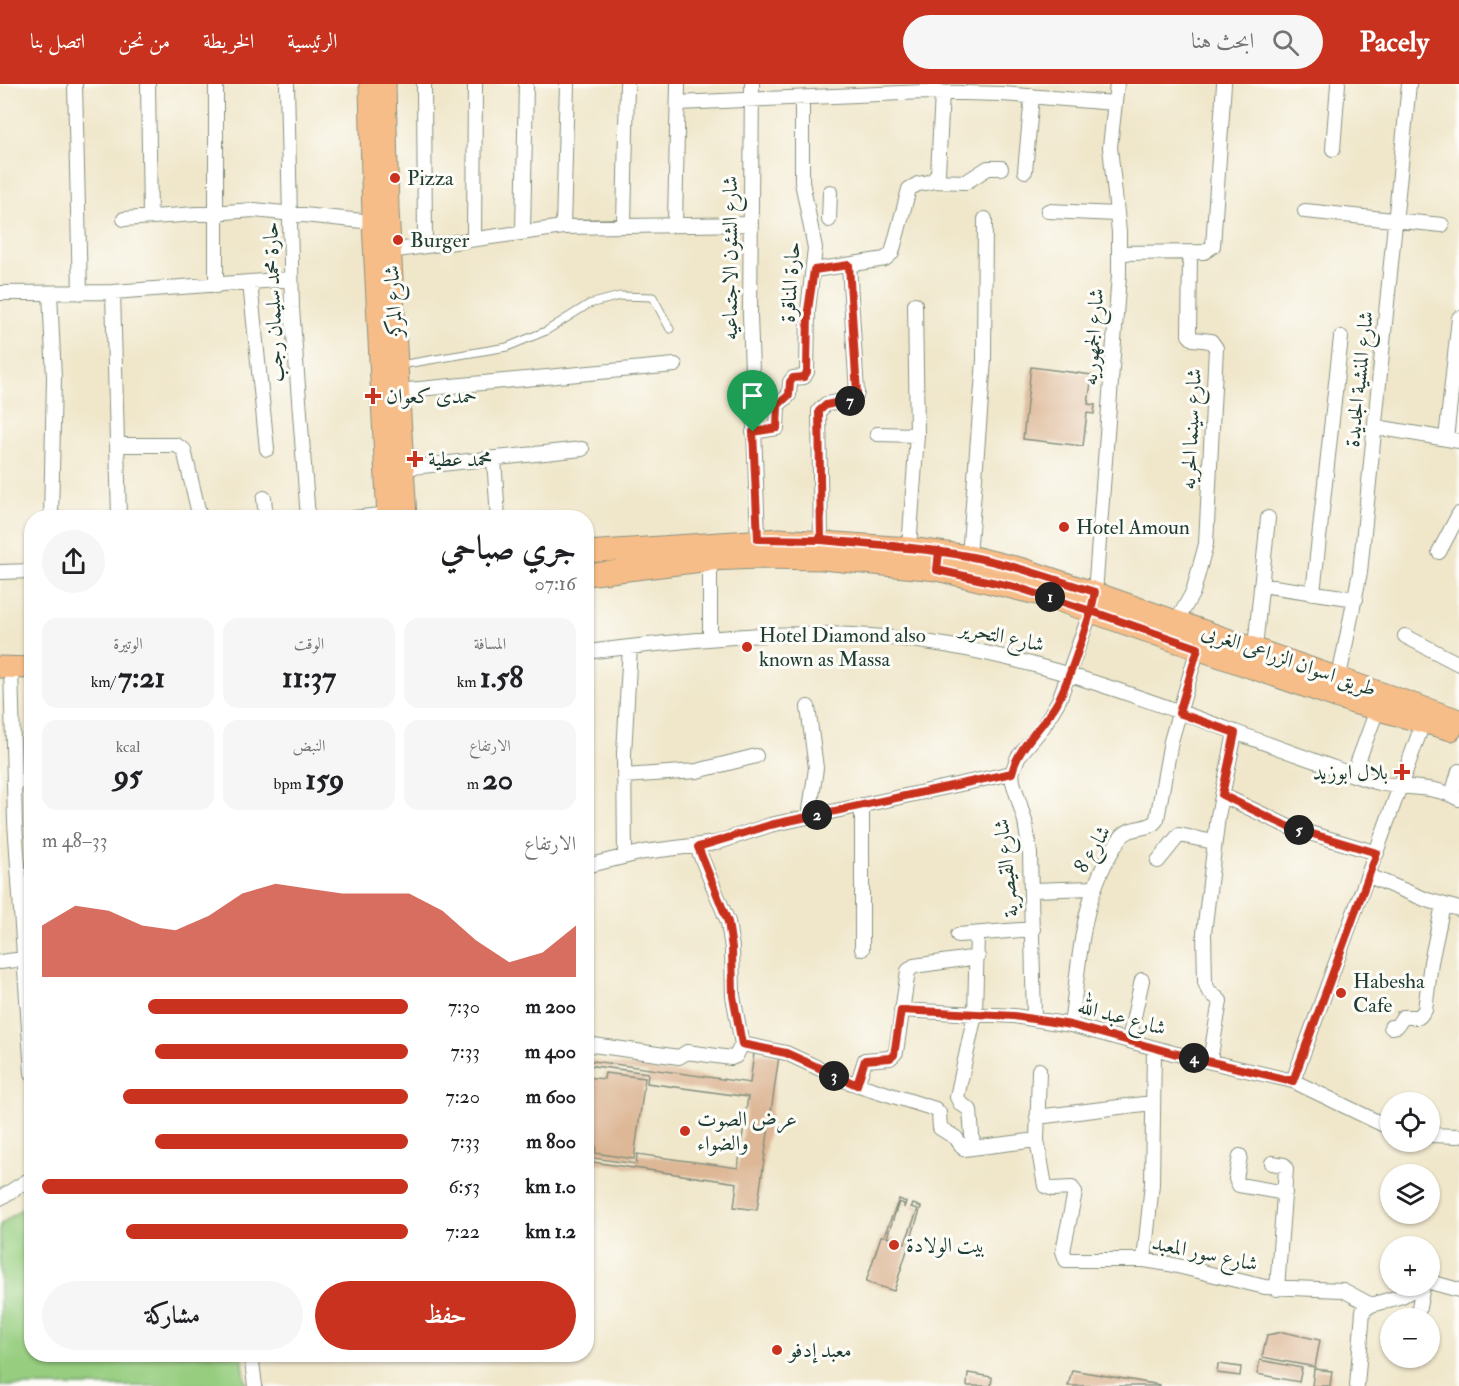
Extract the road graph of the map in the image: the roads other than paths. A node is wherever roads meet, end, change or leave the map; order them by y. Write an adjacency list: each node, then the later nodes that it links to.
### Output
1 (75, 84): 58 (street)
2 (148, 84): 37 (street)
3 (216, 84): 33 (street)
4 (287, 84): 34 (street, حارة محمد سليمان رجب)
5 (370, 84): 41 (main road, شارع المركز)
6 (385, 84): 50 (main road, شارع المركز)
7 (423, 84): 49 (street)
8 (475, 84): 48 (street)
9 (526, 84): 47 (street)
10 (567, 84): 46 (street)
11 (627, 84): 44 (street)
12 (678, 84): 24 (street)
13 (752, 84): 23 (street, شارع الشئون الاجتماعيه)
14 (1117, 84): 25 (street, شارع الجمهوريه)
15 (1224, 84): 52 (street)
16 (1338, 84): 26 (street)
17 (1409, 84): 40 (street, شارع المنشية الجديدة)
18 (924, 88): 19 (street); 20 (street)
19 (864, 90): 21 (street)
20 (942, 92): 22 (street); 29 (street)
21 (805, 93): 23 (street); 36 (street, حارة المناقرة)
22 (1032, 96): 25 (street); 28 (street)
23 (752, 100): 24 (street); 43 (street, شارع الشئون الاجتماعيه)
24 (678, 103): 42 (street)
25 (1114, 103): 35 (street, شارع الجمهوريه)
26 (1333, 149)
27 (1001, 168): 29 (street)
28 (1025, 171)
29 (934, 181): 53 (street)
30 (830, 192): 36 (street)
31 (1048, 211): 35 (street)
32 (1305, 211): 40 (street)
33 (218, 212): 34 (street); 37 (street); 57 (street)
34 (290, 213): 41 (street); 55 (street, حارة محمد سليمان رجب)
35 (1117, 214): 51 (street, شارع الجمهوريه)
36 (810, 215): 54 (street, حارة المناقرة)
37 (150, 217): 38 (street)
38 (124, 219)
39 (985, 219): 95 (street)
40 (1396, 220): 45 (street); 69 (street, شارع المنشية الجديدة)
41 (373, 222): 66 (main road, شارع المركز)
42 (675, 224): 43 (street); 44 (street)
43 (751, 224): 70 (street, شارع الشئون الاجتماعيه)
44 (624, 225): 46 (street)
45 (1442, 225)
46 (563, 227): 47 (street)
47 (523, 231): 48 (street)
48 (474, 238): 49 (street)
49 (425, 246): 50 (street)
50 (390, 251): 66 (main road, شارع المركز)
51 (1119, 253): 52 (street); 104 (street, شارع الجمهوريه)
52 (1190, 253): 105 (street, شارع سينما الحريه)
53 (849, 265): 54 (street); 91 (street)
54 (814, 270): 70 (street, حارة المناقرة)
55 (291, 279): 56 (street); 84 (street, حارة محمد سليمان رجب)
56 (250, 283): 57 (street); 75 (street)
57 (216, 286): 59 (street)
58 (80, 292): 59 (street); 61 (street)
59 (113, 292): 74 (street)
60 (0, 293): 61 (street)
61 (50, 293): 80 (street)
62 (915, 304): 72 (street)
63 (1459, 318): 73 (street)
64 (670, 329): 66 (lane)
65 (1341, 337): 102 (street)
66 (391, 360): 68 (main road, شارع المركز); 85 (main road, شارع المركز)
67 (675, 365): 68 (street)
68 (398, 392): 78 (main road, شارع المركز)
69 (1376, 427): 73 (street); 103 (street, شارع المنشية الجديدة)
70 (753, 432): 90 (street, شارع الشئون الاجتماعيه)
71 (877, 434): 72 (street)
72 (917, 435): 92 (street)
73 (1453, 440)
74 (118, 445): 81 (street); 82 (street)
75 (267, 449)
76 (582, 449): 77 (street)
77 (494, 458): 78 (street); 87 (street)
78 (403, 468): 86 (main road, شارع المركز)
79 (264, 498): 83 (street)
80 (51, 510)
81 (119, 510)
82 (198, 510)
83 (265, 510)
84 (308, 510)
85 (394, 510)
86 (395, 510)
87 (497, 510)
88 (1459, 514): 94 (street)
89 (1268, 518): 101 (street)
90 (758, 539): 91 (main road, طريق اسوان الزراعى الغربى); 93 (main road, طريق اسوان الزراعى الغربى)
91 (821, 540): 92 (main road, طريق اسوان الزراعى الغربى)
92 (909, 548): 97 (main road, طريق اسوان الزراعى الغربى)
93 (594, 551)
94 (1439, 552)
95 (969, 556): 97 (main road, طريق اسوان الزراعى الغربى); 104 (main road, طريق اسوان الزراعى الغربى)
96 (710, 560): 97 (main road, طريق اسوان الزراعى الغربى); 100 (main road, طريق اسوان الزراعى الغربى); 107 (street)
97 (938, 561): 104 (main road, طريق اسوان الزراعى الغربى)
98 (24, 571): 99 (street)
99 (0, 572)
100 (594, 573)
101 (1262, 585): 102 (street); 110 (street)
102 (1313, 593): 103 (street)
103 (1356, 599): 115 (street, شارع المنشية الجديدة)
104 (1093, 602): 105 (main road, طريق اسوان الزراعى الغربى); 109 (main road, طريق اسوان الزراعى الغربى); 114 (street)
105 (1177, 621): 110 (main road, طريق اسوان الزراعى الغربى)
106 (1405, 636): 112 (street)
107 (710, 638): 108 (street, شارع التحرير); 114 (street, شارع التحرير)
108 (630, 647): 111 (street, شارع التحرير); 127 (street)
109 (1198, 648): 117 (main road, طريق اسوان الزراعى الغربى); 118 (street, شارع 8)
110 (1255, 648): 115 (main road, طريق اسوان الزراعى الغربى)
111 (594, 651)
112 (1459, 664)
113 (14, 667): 128 (street)
114 (1069, 674): 118 (street, شارع التحرير); 125 (street)
115 (1339, 677): 119 (main road, طريق اسوان الزراعى الغربى)
116 (808, 707): 134 (street)
117 (1377, 710): 120 (main road, طريق اسوان الزراعى الغربى); 126 (street)
118 (1179, 713): 122 (street, شارع التحرير); 142 (street, شارع 8)
119 (1459, 720)
120 (1423, 723): 121 (main road, طريق اسوان الزراعى الغربى); 130 (street)
121 (1459, 732)
122 (1235, 733): 126 (street, شارع التحرير); 131 (street)
123 (756, 756): 127 (street)
124 (1459, 771): 132 (street)
125 (1012, 773): 133 (street); 143 (street, شارع القيصرية)
126 (1353, 774): 130 (street, شارع التحرير)
127 (624, 776): 138 (street)
128 (14, 781): 129 (street); 151 (street)
129 (24, 782)
130 (1402, 786): 132 (street, شارع التحرير); 137 (street)
131 (1222, 795): 135 (street); 137 (street)
132 (1456, 797)
133 (862, 805): 134 (street); 149 (street)
134 (809, 817): 136 (street)
135 (1214, 842): 139 (street); 163 (street)
136 (698, 847): 138 (street); 160 (street)
137 (1377, 853): 141 (street)
138 (626, 856): 140 (street)
139 (1158, 861)
140 (594, 864)
141 (1369, 876): 144 (street); 165 (street)
142 (1092, 888): 143 (street); 157 (street, شارع 8)
143 (1032, 890): 146 (street, شارع القيصرية)
144 (1443, 905): 145 (street); 158 (street)
145 (1459, 909)
146 (1033, 928): 147 (street); 156 (street, شارع القيصرية)
147 (977, 934): 148 (street); 150 (street)
148 (958, 935)
149 (862, 949)
150 (978, 957): 154 (street); 155 (street)
151 (24, 960): 152 (street)
152 (0, 962)
153 (1142, 980): 159 (street)
154 (901, 1010): 155 (street, شارع عبد الله); 166 (street)
155 (975, 1014): 156 (street, شارع عبد الله); 173 (street)
156 (1034, 1018): 157 (street, شارع عبد الله)
157 (1071, 1025): 159 (street, شارع عبد الله)
158 (1390, 1028)
159 (1129, 1040): 162 (street, شارع عبد الله)
160 (742, 1044): 161 (street); 166 (street)
161 (594, 1045)
162 (1154, 1048): 163 (street, شارع عبد الله); 167 (street)
163 (1210, 1061): 165 (street, شارع عبد الله)
164 (1039, 1070): 168 (street)
165 (1293, 1081): 169 (street, شارع عبد الله)
166 (857, 1085): 173 (street)
167 (1152, 1103): 168 (street); 179 (street)
168 (1037, 1117): 172 (street)
169 (1380, 1123)
170 (1440, 1135): 171 (street)
171 (1459, 1136)
172 (1038, 1140): 173 (street); 179 (street, شارع سور المعبد)
173 (973, 1148)
174 (1240, 1156): 177 (street)
175 (1272, 1163): 177 (street)
176 (24, 1183): 178 (street)
177 (1285, 1193): 181 (street)
178 (0, 1198)
179 (1144, 1260): 181 (street, شارع سور المعبد)
180 (1440, 1285): 182 (street)
181 (1277, 1289): 184 (street, شارع سور المعبد)
182 (1459, 1290)
183 (1402, 1296): 184 (street)
184 (1371, 1305): 187 (street)
185 (252, 1362): 186 (street)
186 (255, 1386)
187 (1357, 1386)

